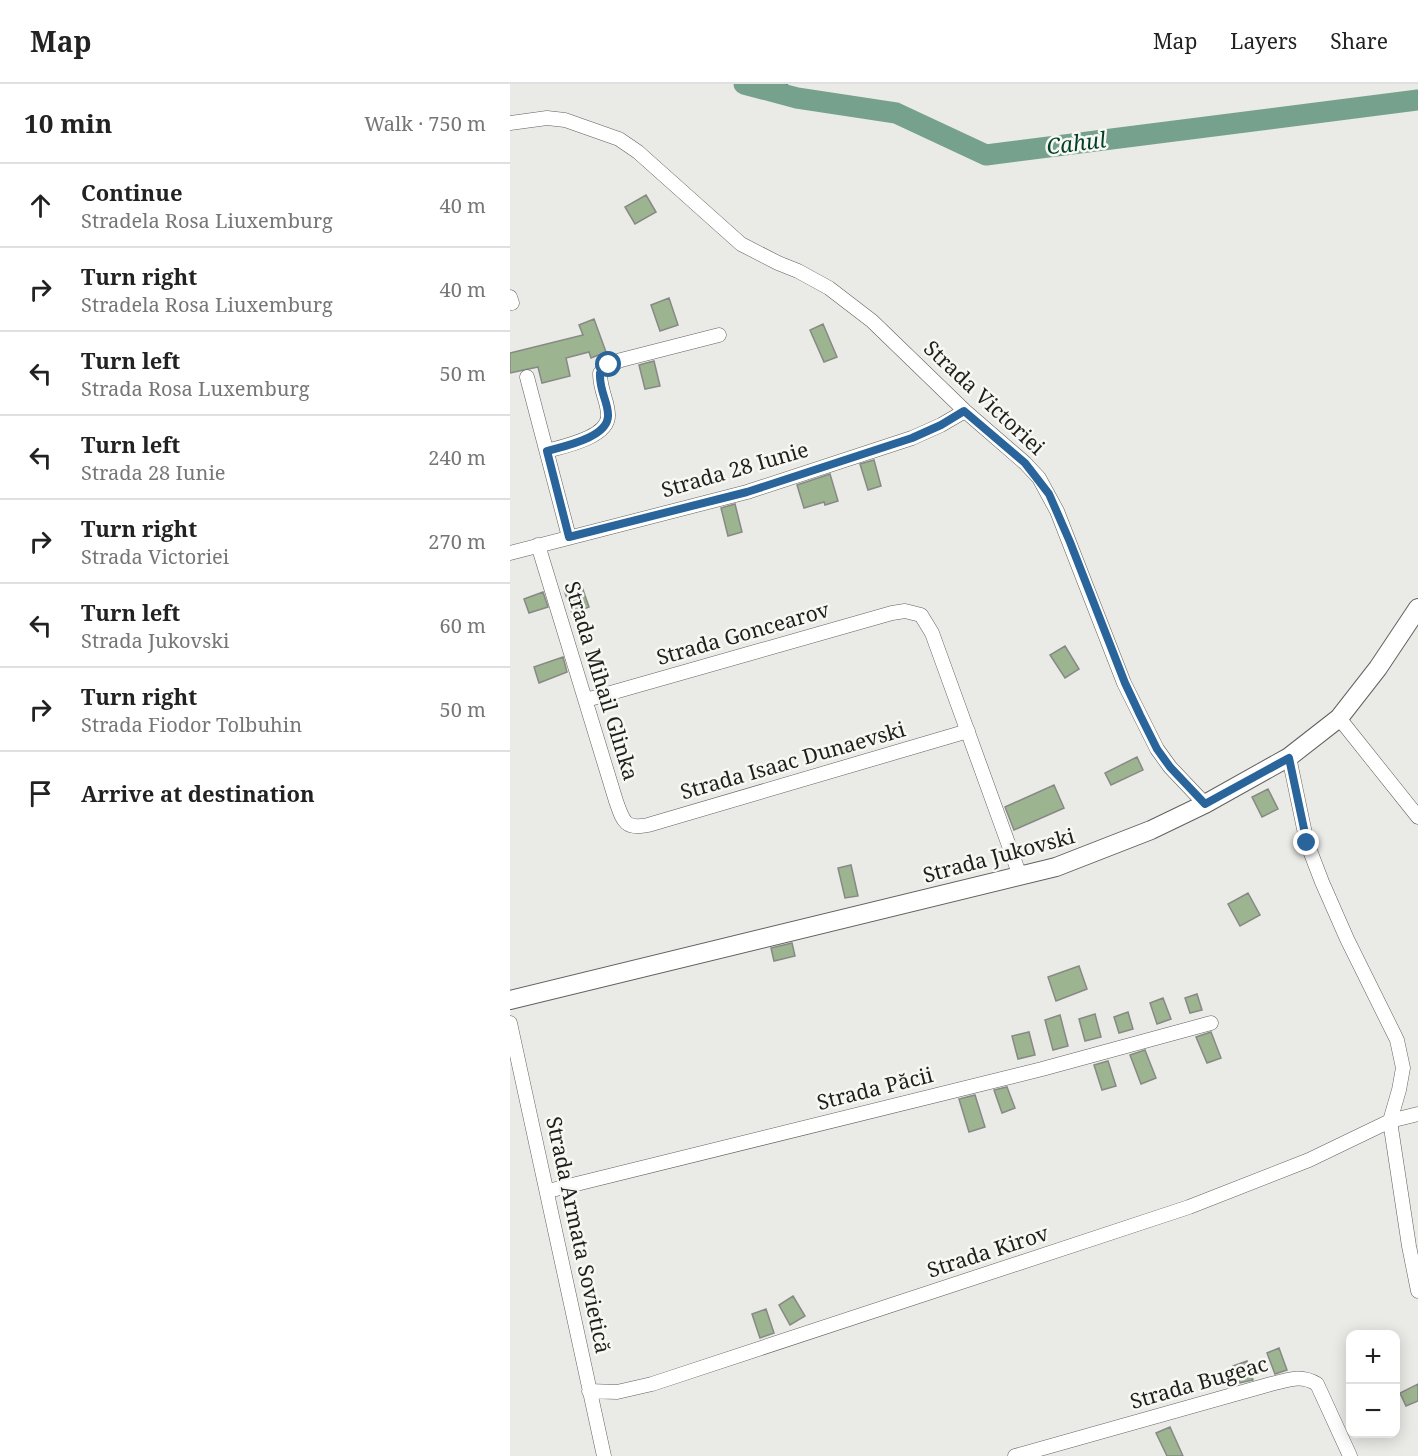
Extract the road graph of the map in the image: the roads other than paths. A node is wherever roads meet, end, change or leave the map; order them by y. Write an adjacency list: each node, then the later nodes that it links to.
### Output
1 (510, 123): 4 (street, Strada Victoriei)
2 (719, 335): 5 (street)
3 (527, 377): 5 (street)
4 (964, 411): 6 (street, Strada 28 Iunie); 14 (street, Strada Victoriei)
5 (547, 451): 6 (street)
6 (569, 537): 7 (street, Strada 28 Iunie)
7 (538, 545): 8 (street, Strada 28 Iunie); 10 (street, Strada Mihail Glinka)
8 (510, 553)
9 (1418, 608): 11 (main road, Strada Jukovski)
10 (586, 700): 12 (street, Strada Goncearov); 16 (street, Strada Mihail Glinka)
11 (1339, 718): 13 (main road, Strada Jukovski); 15 (street)
12 (968, 731): 16 (street, Strada Isaac Dunaevski); 17 (street)
13 (1289, 758): 14 (main road, Strada Jukovski); 22 (street)
14 (1205, 804): 17 (main road, Strada Jukovski)
15 (1418, 817)
16 (630, 826)
17 (1020, 876): 18 (main road, Strada Jukovski)
18 (510, 1000)
19 (510, 1023): 23 (street, Strada Armata Sovietică)
20 (1211, 1023): 23 (street, Strada Păcii)
21 (1418, 1114): 22 (street, Strada Kirov)
22 (1390, 1121): 24 (street); 25 (street, Strada Kirov)
23 (548, 1191): 25 (street, Strada Armata Sovietică)
24 (1418, 1291)
25 (589, 1391): 26 (street, Strada Armata Sovietică)
26 (604, 1456)
27 (1015, 1456): 28 (street, Strada Bugeac)
28 (1350, 1456)

